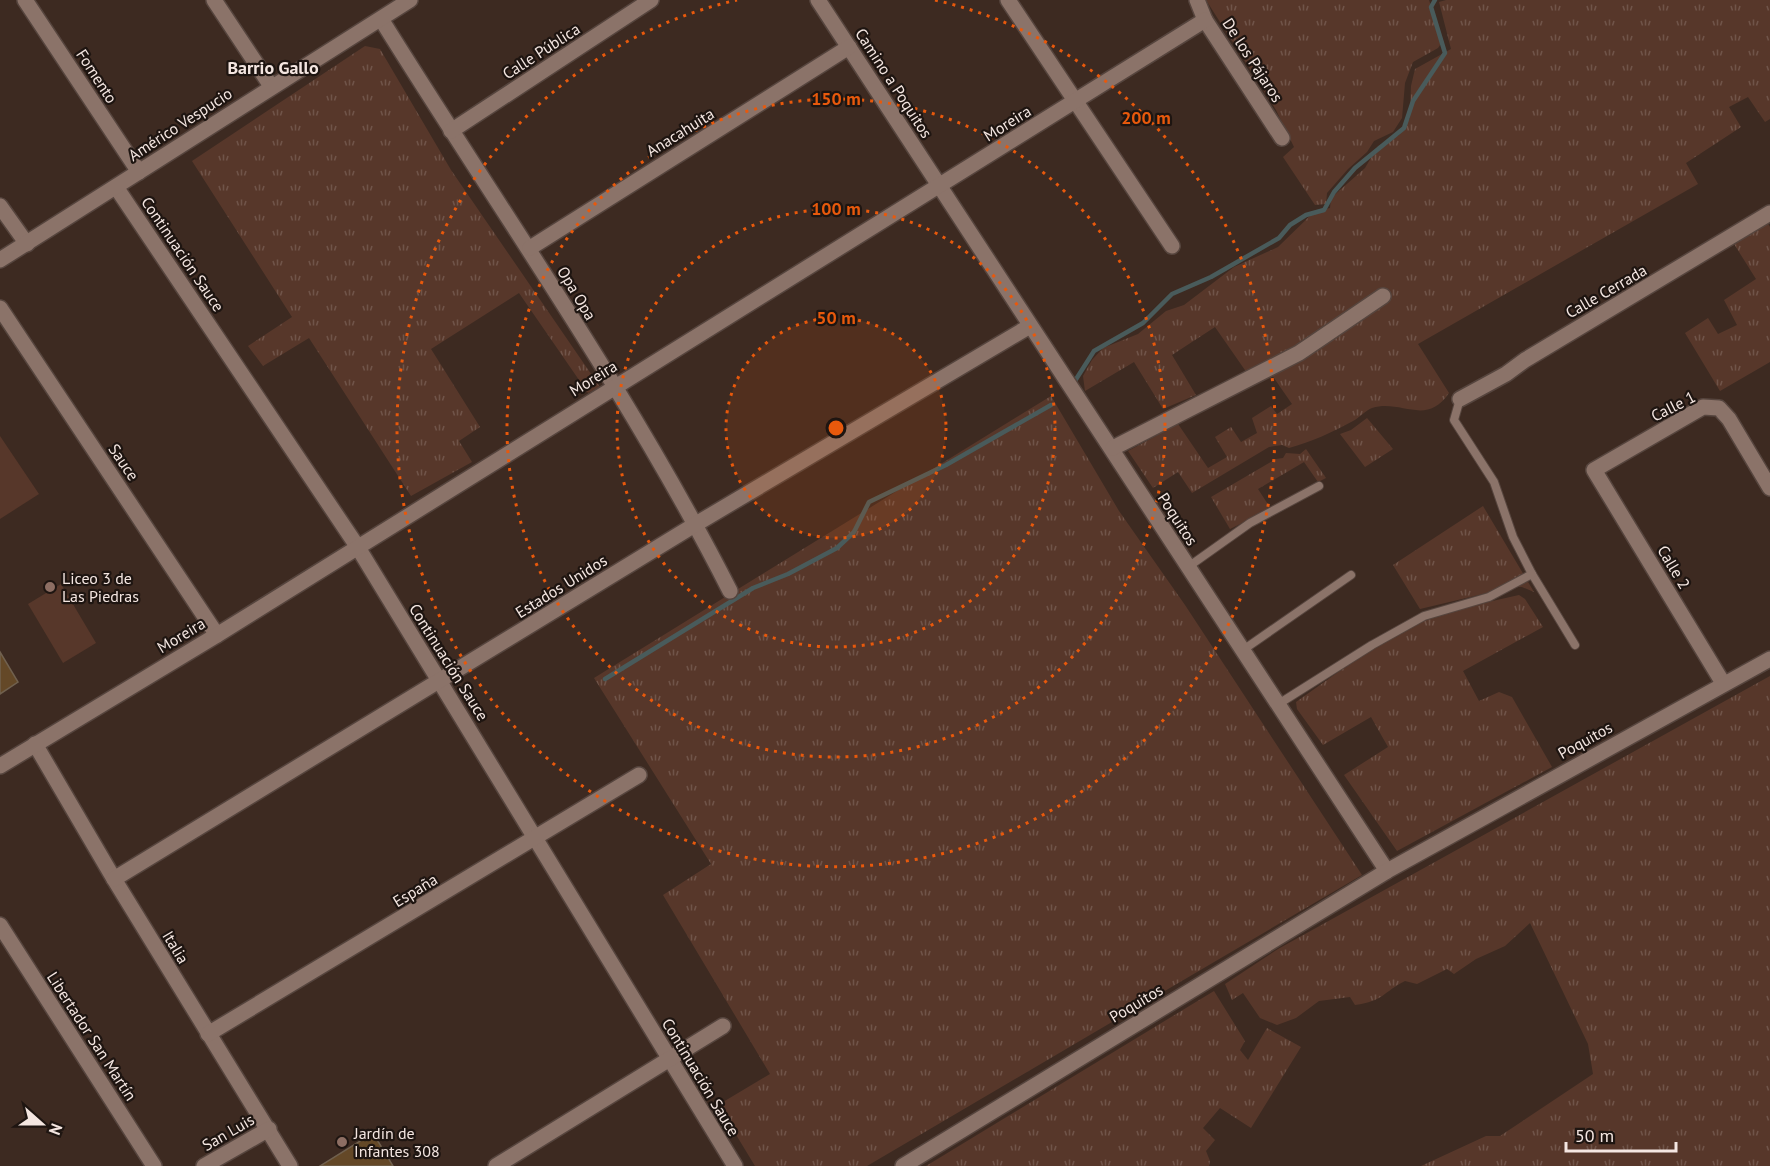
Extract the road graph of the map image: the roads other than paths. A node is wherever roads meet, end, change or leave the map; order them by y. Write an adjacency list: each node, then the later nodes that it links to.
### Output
1 (25, 0): 15 (street, Fomento)
2 (214, 0): 11 (street)
3 (408, 0): 8 (street, Américo Vespucio)
4 (651, 0): 13 (street, Calle Pública)
5 (818, 0): 10 (street, Camino a Poquitos)
6 (1008, 0): 12 (street)
7 (1197, 0): 9 (street, De los Pájaros)
8 (381, 20): 11 (street, Américo Vespucio); 13 (street, Opa Opa)
9 (1205, 20): 12 (street, Moreira); 14 (street, De los Pájaros)
10 (849, 46): 16 (street, Camino a Poquitos); 22 (street, Anacahuita)
11 (271, 86): 15 (street, Américo Vespucio)
12 (1077, 101): 16 (street, Moreira); 21 (street)
13 (451, 131): 22 (street, Opa Opa)
14 (1282, 138)
15 (139, 172): 17 (street, Américo Vespucio)
16 (940, 186): 26 (street, Poquitos); 27 (street, Moreira)
17 (116, 187): 20 (street, Américo Vespucio); 34 (street, Continuación Sauce)
18 (0, 206): 20 (street)
19 (1770, 213): 28 (street, Calle Cerrada)
20 (27, 244): 23 (street, Américo Vespucio)
21 (1172, 246)
22 (530, 248): 27 (street, Opa Opa)
23 (0, 260)
24 (1383, 296): 29 (street)
25 (0, 308): 39 (street, Sauce)
26 (1030, 326): 29 (street, Poquitos); 33 (street, Estados Unidos)
27 (613, 387): 33 (street, Opa Opa); 34 (street, Moreira)
28 (1460, 399): 36 (lane)
29 (1113, 448): 35 (street, Poquitos)
30 (1594, 470): 32 (street, Calle 1); 44 (street, Calle 2)
31 (1319, 486): 35 (lane)
32 (1770, 488)
33 (696, 524): 38 (street, Opa Opa); 43 (street, Estados Unidos)
34 (357, 546): 39 (street, Moreira); 43 (street, Continuación Sauce)
35 (1188, 567): 41 (street, Poquitos)
36 (1532, 574): 40 (lane); 45 (lane)
37 (1351, 575): 41 (lane)
38 (730, 591)
39 (217, 635): 46 (street, Moreira)
40 (1575, 645)
41 (1243, 650): 45 (street, Poquitos)
42 (1770, 659): 44 (street, Poquitos)
43 (440, 681): 49 (street, Continuación Sauce); 51 (street, Estados Unidos)
44 (1723, 683): 50 (street, Poquitos)
45 (1280, 703): 50 (street, Poquitos)
46 (35, 744): 47 (street, Moreira); 51 (street, Italia)
47 (0, 766)
48 (639, 775): 49 (street, España)
49 (536, 839): 54 (street, España); 55 (street, Continuación Sauce)
50 (1387, 871): 62 (street, Poquitos)
51 (114, 879): 54 (street, Italia)
52 (0, 925): 57 (street, Libertador San Martín)
53 (723, 1026): 55 (street)
54 (208, 1034): 56 (street, Italia)
55 (670, 1060): 60 (street); 61 (street, Continuación Sauce)
56 (269, 1129): 58 (street, San Luis); 59 (street, Italia)
57 (154, 1166)
58 (204, 1166)
59 (290, 1166)
60 (496, 1166)
61 (735, 1166)
62 (903, 1166)

